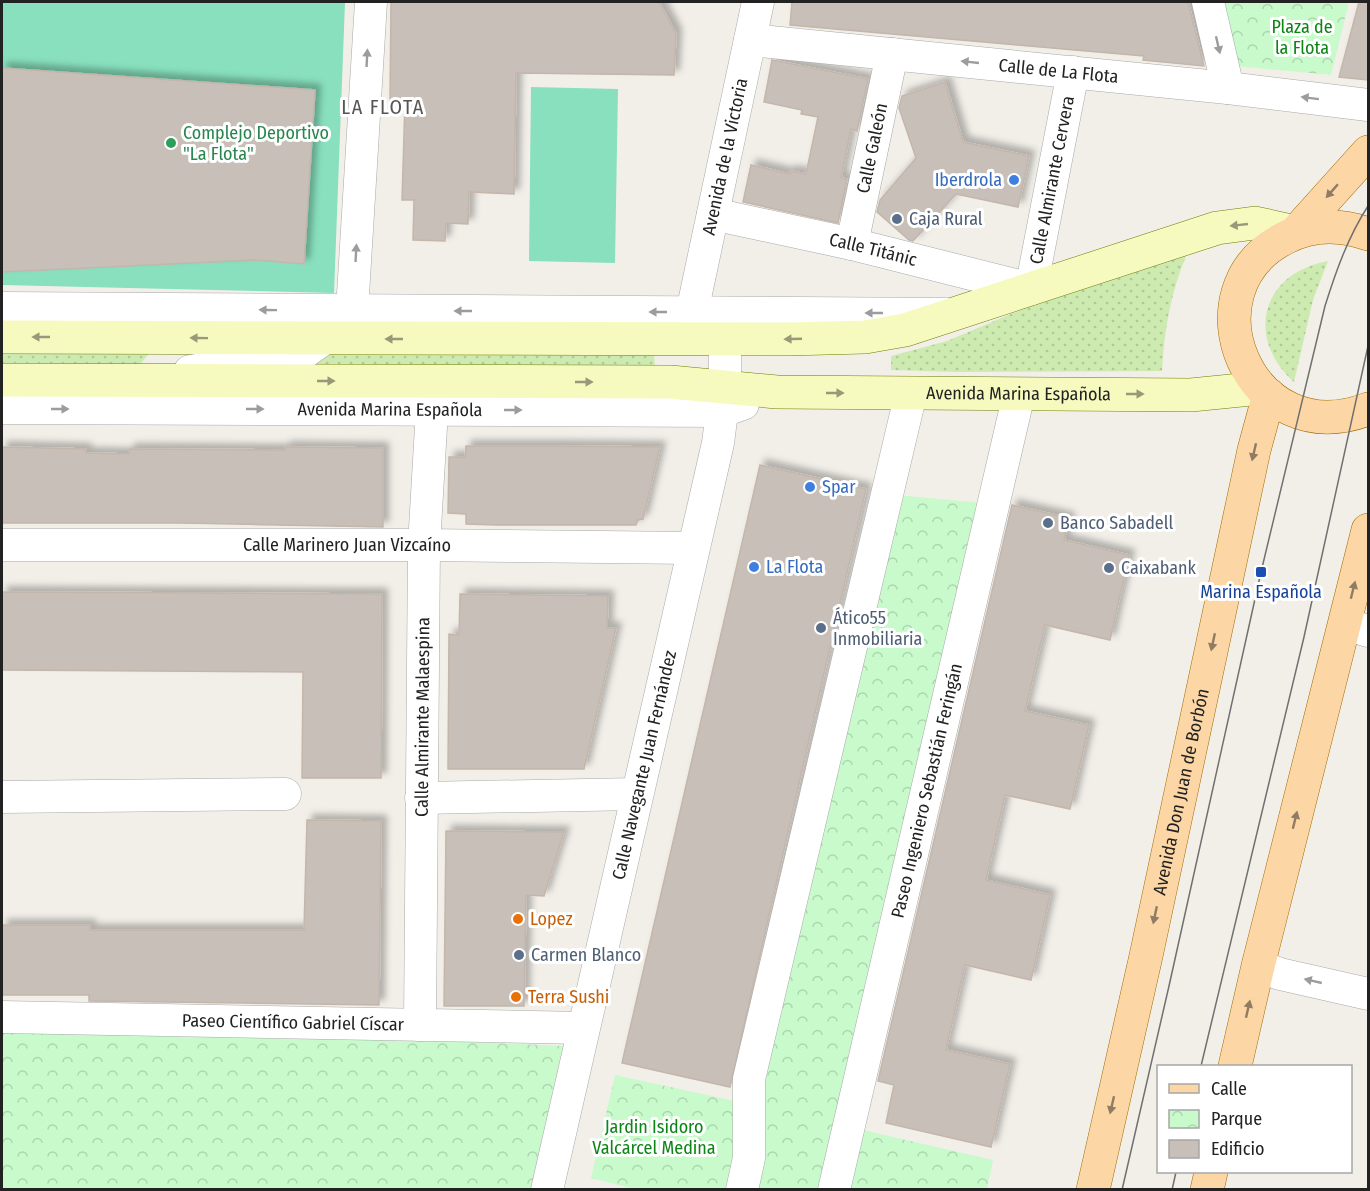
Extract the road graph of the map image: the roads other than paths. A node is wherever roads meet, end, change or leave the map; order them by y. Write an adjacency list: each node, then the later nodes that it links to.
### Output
1 (370, 2): 16 (street, one-way to 1)
2 (758, 2): 4 (street, Avenida de la Victoria)
3 (1211, 4): 7 (street, one-way to 7)
4 (750, 40): 5 (street, Calle de La Flota); 10 (street, Avenida de la Victoria)
5 (892, 54): 6 (street, Calle de La Flota, one-way to 5); 13 (street, Calle Galeón)
6 (1073, 72): 7 (street, Calle de La Flota); 14 (street, Calle Almirante Cervera)
7 (1228, 88): 8 (street, Calle de La Flota, one-way to 7)
8 (1368, 105)
9 (1368, 152): 11 (main road, one-way to 11)
10 (713, 214): 13 (street, Calle Titánic); 17 (street, Avenida de la Victoria)
11 (1296, 232): 12 (main road); 14 (main road, one-way to 14); 24 (main road)
12 (1368, 234)
13 (852, 244): 14 (street, Calle Titánic)
14 (1031, 289): 18 (main road)
15 (2, 308): 16 (street, one-way to 15)
16 (352, 311): 17 (street, one-way to 16); 20 (street, Avenida Marina Española)
17 (692, 312): 18 (street, one-way to 17)
18 (953, 314): 21 (main road, one-way to 21)
19 (2, 337): 20 (main road, one-way to 19)
20 (325, 339): 21 (main road, one-way to 20); 23 (street, Avenida Marina Española)
21 (725, 339): 27 (street, Calle Navegante Juan Fernández)
22 (2, 380): 23 (main road, Avenida Marina Española)
23 (131, 380): 27 (main road, Avenida Marina Española, one-way to 27)
24 (1265, 392): 26 (main road, Avenida Marina Española, one-way to 24); 29 (main road); 50 (main road, Avenida Don Juan de Borbón, one-way to 50)
25 (911, 393): 26 (main road, Avenida Marina Española); 27 (main road, Avenida Marina Española, one-way to 25); 48 (street)
26 (1019, 394): 49 (street, Paseo Ingeniero Sebastián Feringán)
27 (724, 399): 30 (street, Avenida Marina Española, one-way to 27); 34 (street, Calle Navegante Juan Fernández)
28 (2, 408): 30 (street, Avenida Marina Española, one-way to 30)
29 (1368, 409)
30 (432, 410): 33 (street, Calle Almirante Malaespina)
31 (1368, 530): 35 (main road, one-way to 31)
32 (2, 545): 33 (street, Calle Marinero Juan Vizcaíno)
33 (424, 545): 34 (street, Calle Marinero Juan Vizcaíno); 39 (street, Calle Almirante Malaespina)
34 (693, 549): 37 (street, Calle Navegante Juan Fernández)
35 (1357, 627): 40 (main road, one-way to 35)
36 (285, 794): 38 (street)
37 (637, 794): 39 (street); 44 (street, Calle Navegante Juan Fernández)
38 (2, 797)
39 (421, 798): 43 (street, Calle Almirante Malaespina)
40 (1258, 966): 41 (street, one-way to 40); 45 (main road, one-way to 40)
41 (1368, 994)
42 (2, 1017): 43 (street, Paseo Científico Gabriel Císcar)
43 (420, 1025): 44 (street, Paseo Científico Gabriel Císcar)
44 (584, 1029): 47 (street, Calle Navegante Juan Fernández)
45 (1235, 1065)
46 (1211, 1173): 51 (main road)
47 (547, 1190)
48 (742, 1190)
49 (834, 1190)
50 (1093, 1190)
51 (1207, 1190)

